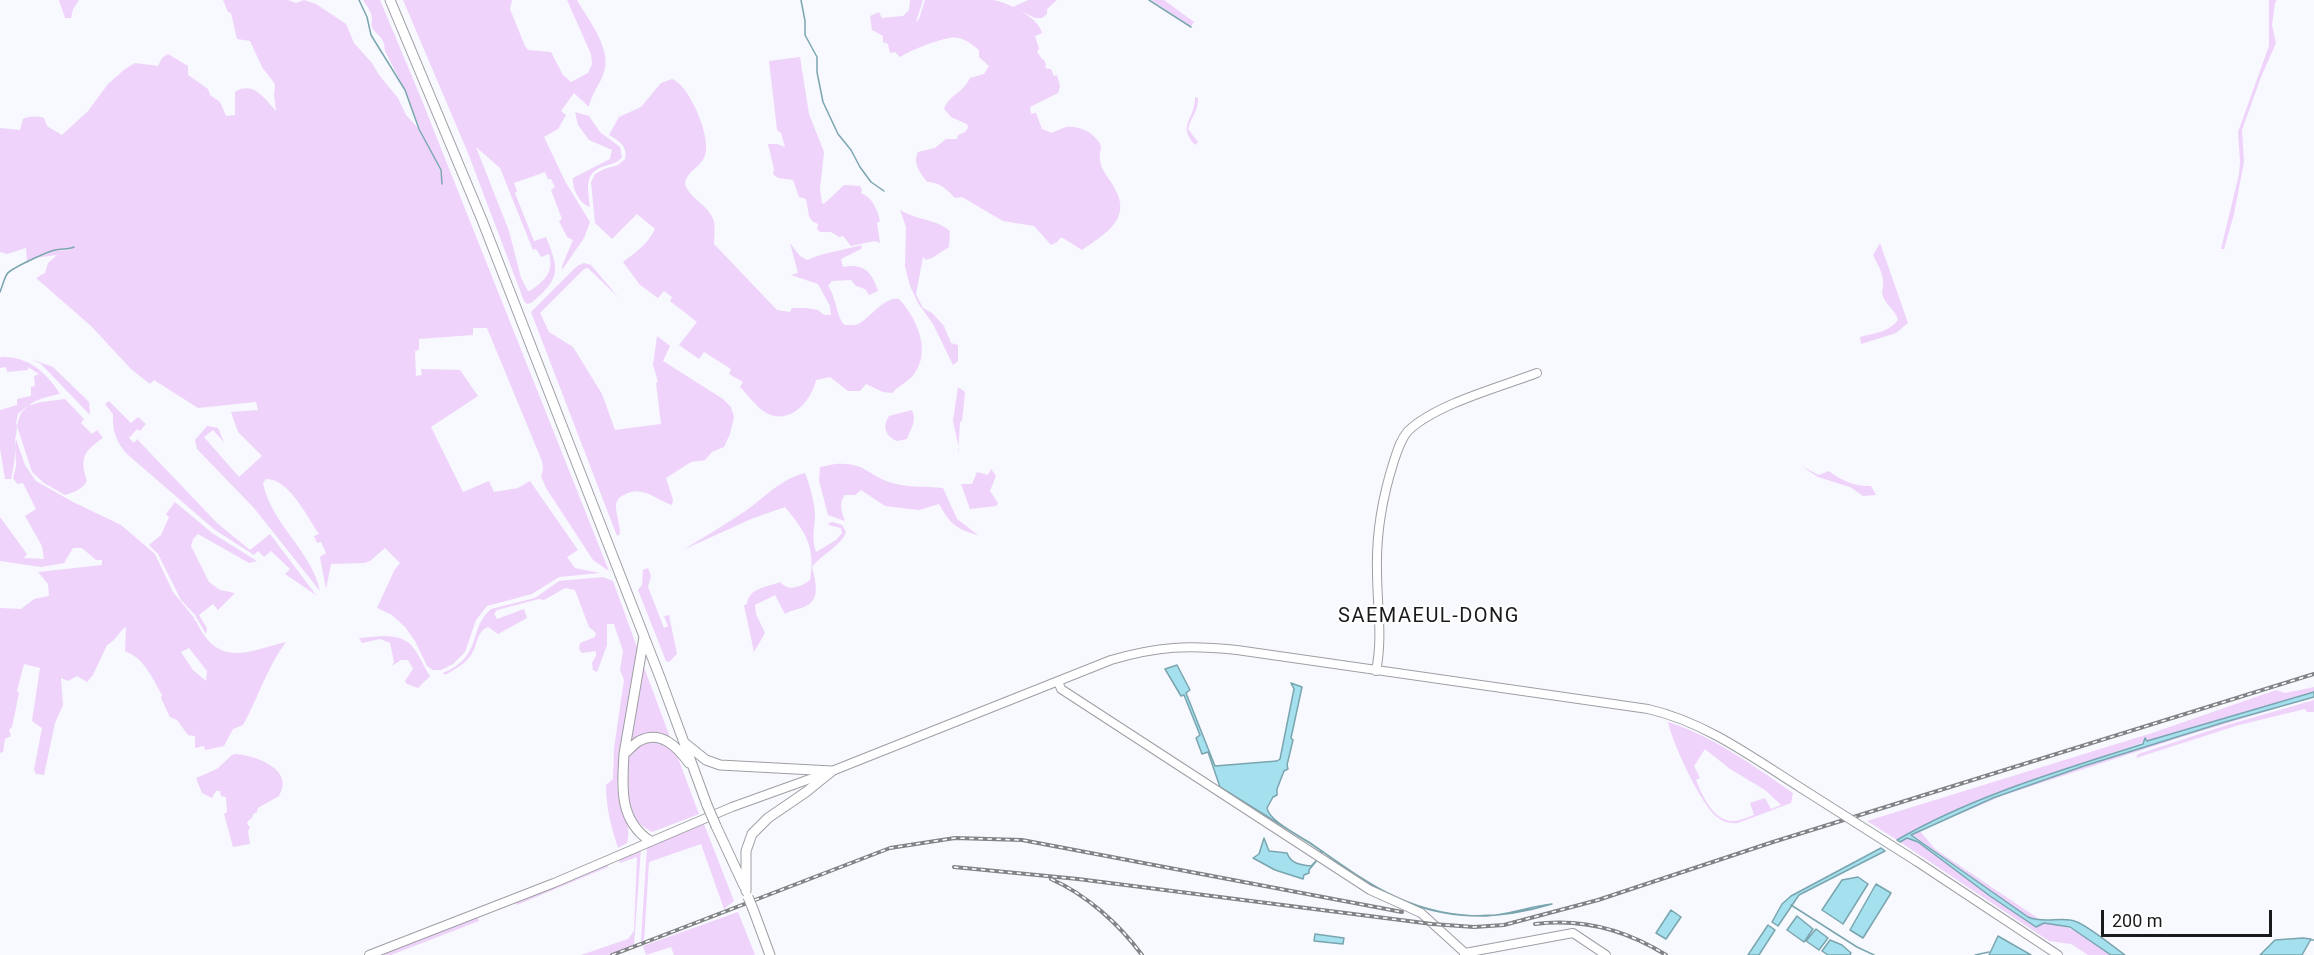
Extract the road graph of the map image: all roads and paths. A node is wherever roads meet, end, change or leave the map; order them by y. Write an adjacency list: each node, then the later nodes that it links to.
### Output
1 (390, 0): 3 (highway)
2 (1537, 373): 4 (main road)
3 (644, 638): 6 (highway); 7 (highway)
4 (1376, 671): 5 (main road); 13 (main road, bridge)
5 (1058, 681): 8 (main road); 12 (main road)
6 (686, 744): 8 (highway); 9 (highway)
7 (624, 754): 9 (highway); 10 (highway)
8 (832, 771): 10 (main road); 11 (highway)
9 (696, 775): 11 (highway, bridge)
10 (648, 843): 14 (main road)
11 (747, 894): 15 (highway, bridge)
12 (1464, 954): 16 (main road)
13 (2056, 954): 17 (main road)
14 (369, 955)
15 (770, 955)
16 (1606, 955)
17 (2066, 955)

